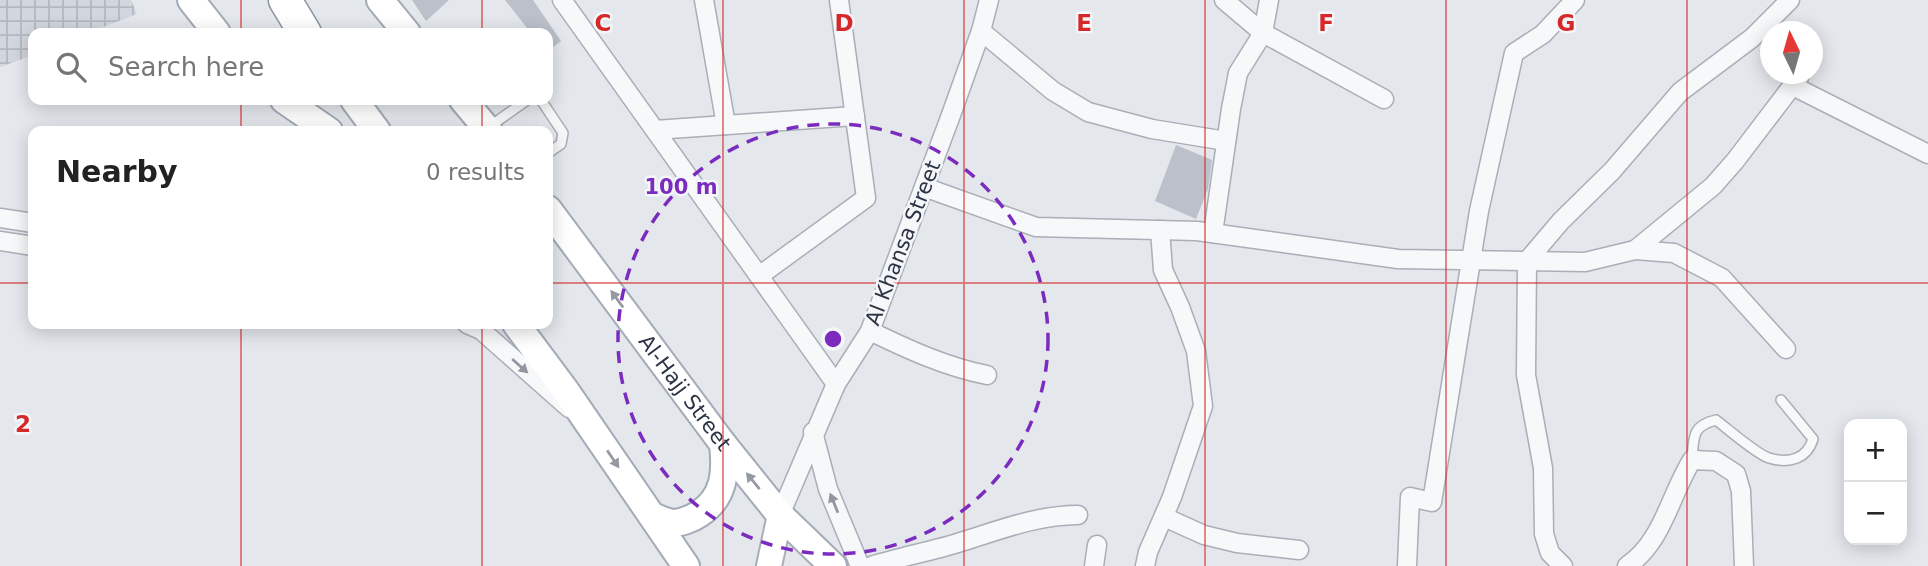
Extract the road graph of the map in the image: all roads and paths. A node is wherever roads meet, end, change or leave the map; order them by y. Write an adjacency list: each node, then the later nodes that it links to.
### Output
1 (191, 0): 13 (main road)
2 (271, 0): 14 (main road)
3 (285, 0): 15 (highway)
4 (380, 0): 16 (main road)
5 (562, 0): 31 (street)
6 (704, 0): 26 (street)
7 (839, 0): 25 (street)
8 (1224, 0): 18 (street)
9 (1269, 0): 18 (street)
10 (1575, 0): 44 (street)
11 (1790, 0): 45 (street)
12 (990, 1): 17 (street, Al Khansa Street)
13 (213, 28)
14 (298, 28)
15 (300, 28)
16 (403, 28)
17 (981, 31): 32 (street); 35 (street, Al Khansa Street)
18 (1263, 33): 19 (street); 32 (street)
19 (1384, 99)
20 (291, 105): 27 (main road)
21 (358, 105): 28 (main road)
22 (467, 105): 29 (main road)
23 (520, 105): 30 (lane)
24 (544, 105): 33 (lane)
25 (855, 116): 26 (street); 46 (street)
26 (726, 125): 31 (street)
27 (322, 126)
28 (373, 126)
29 (485, 126)
30 (493, 126)
31 (655, 130): 46 (street)
32 (1226, 141): 40 (street)
33 (553, 150)
34 (1928, 154): 43 (street)
35 (924, 187): 39 (street); 49 (street, Al Khansa Street)
36 (553, 216): 56 (main road, Al-Hajj Street, one-way to 36)
37 (0, 218): 38 (street)
38 (28, 222)
39 (1160, 230): 40 (street); 61 (street)
40 (1213, 233): 44 (street)
41 (0, 241): 42 (street)
42 (28, 245)
43 (1635, 250): 45 (street); 50 (street)
44 (1472, 260): 45 (street); 71 (street)
45 (1527, 261): 72 (street)
46 (759, 276): 52 (street)
47 (479, 329): 54 (street, one-way to 54)
48 (520, 329): 54 (main road)
49 (870, 331): 51 (street); 52 (street, Al Khansa Street)
50 (1786, 349)
51 (987, 375)
52 (836, 384): 55 (street, Al Khansa Street)
53 (1781, 400): 57 (lane)
54 (587, 422): 60 (main road, one-way to 60)
55 (813, 432): 58 (street, Al Khansa Street); 67 (street, one-way to 55)
56 (723, 444): 58 (main road, Al-Hajj Street, one-way to 56); 60 (main road)
57 (1692, 460): 73 (street); 74 (street)
58 (780, 515): 65 (street); 66 (main road, Al-Hajj Street)
59 (1078, 515): 68 (street)
60 (652, 516): 64 (main road)
61 (1164, 517): 63 (street); 70 (street)
62 (1097, 545): 69 (street)
63 (1299, 550)
64 (686, 566)
65 (769, 566)
66 (833, 566)
67 (860, 566)
68 (871, 566)
69 (1094, 566)
70 (1145, 566)
71 (1407, 566)
72 (1563, 566)
73 (1627, 566)
74 (1744, 566)

